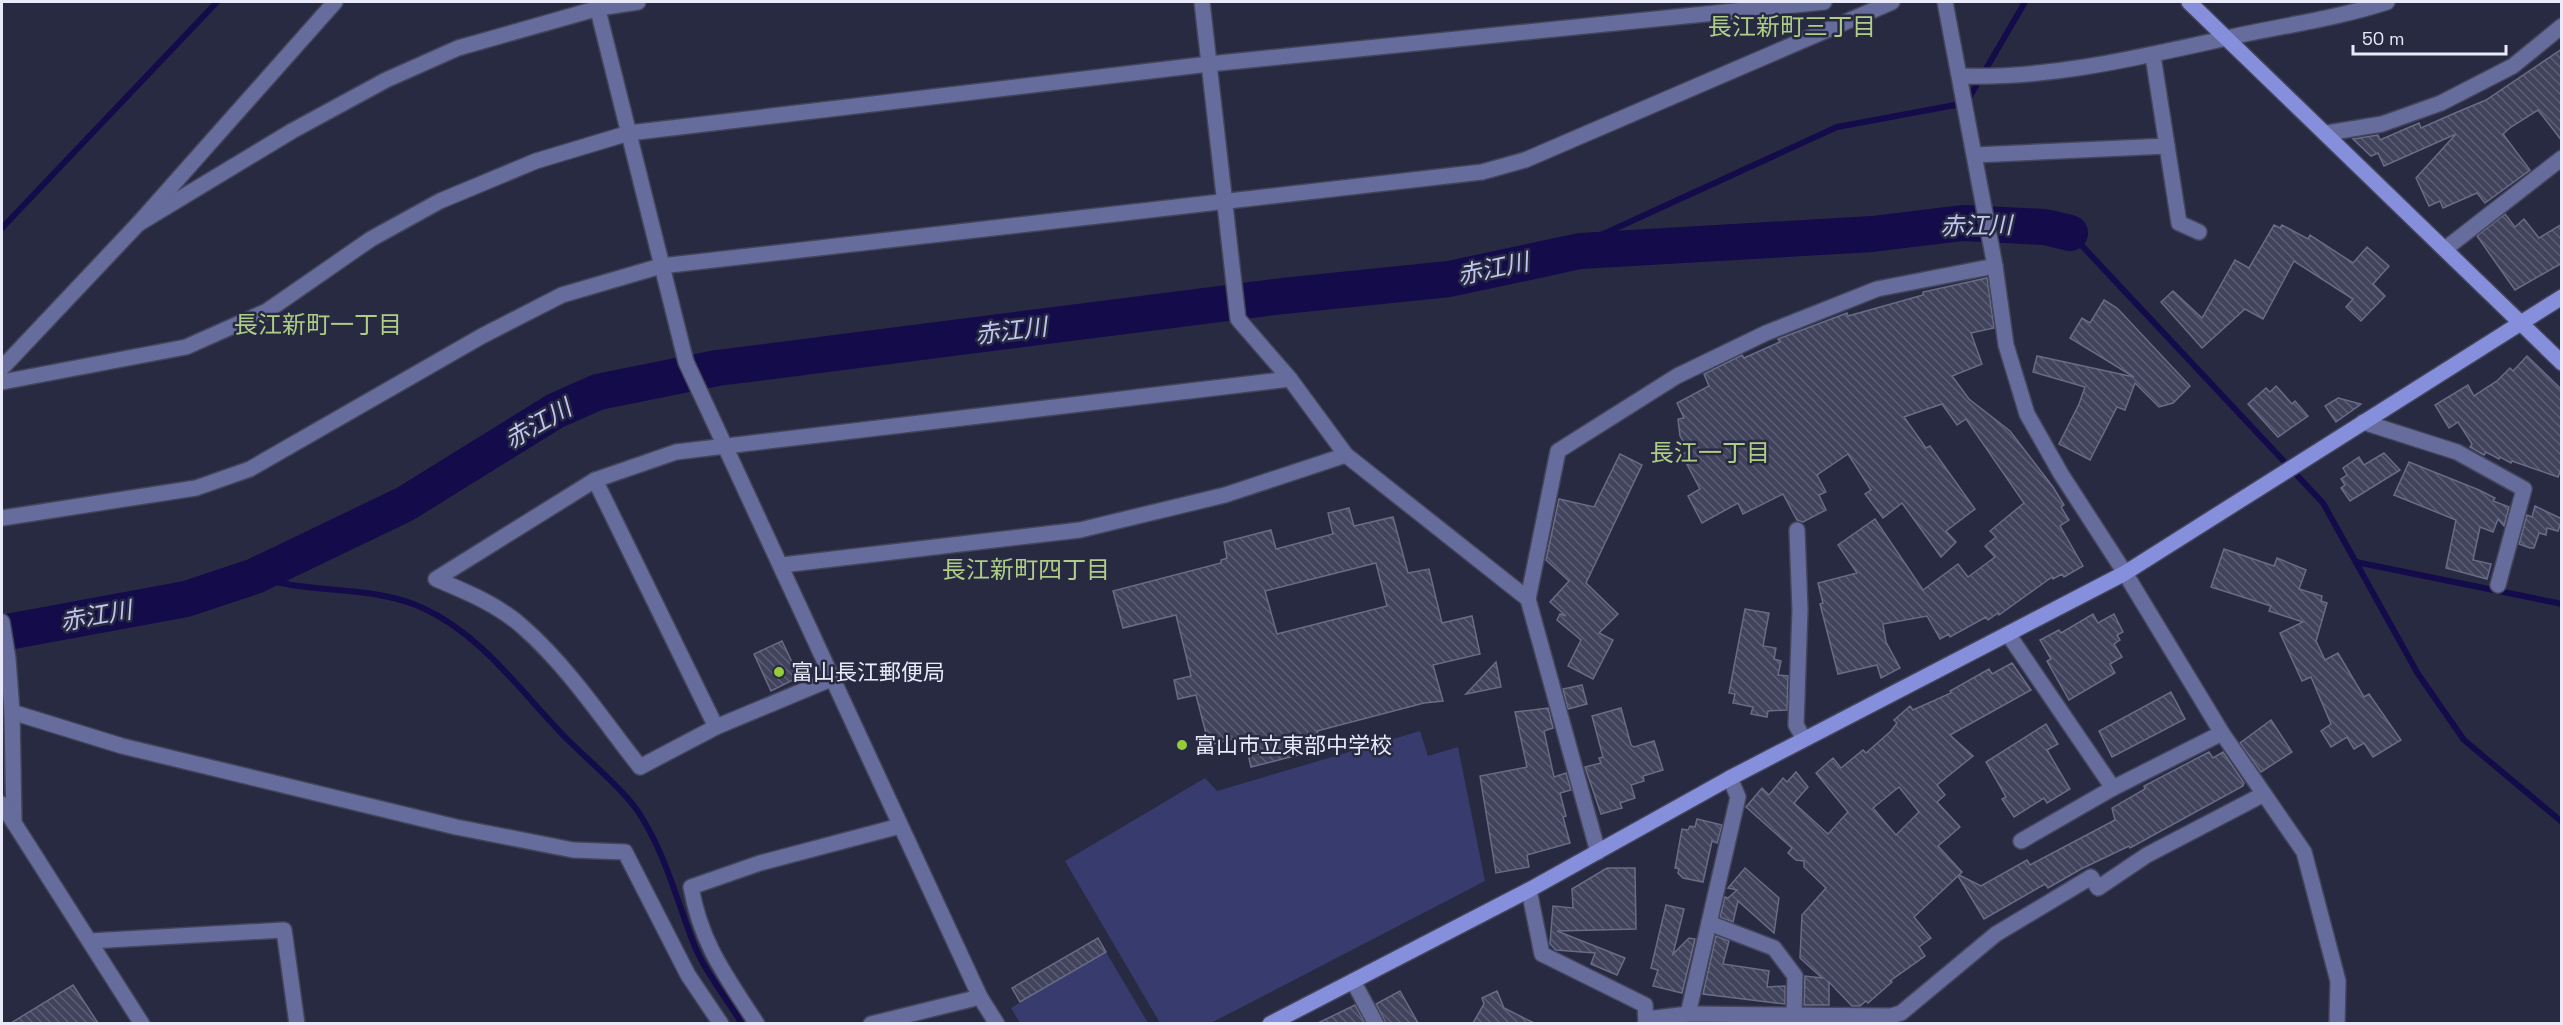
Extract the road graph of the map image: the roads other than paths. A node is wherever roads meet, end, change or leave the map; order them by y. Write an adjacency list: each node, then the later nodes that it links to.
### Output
1 (335, 2): 21 (street)
2 (638, 2): 9 (street)
3 (1202, 2): 13 (street)
4 (1824, 2): 13 (street)
5 (1892, 2): 20 (street)
6 (1945, 2): 14 (street)
7 (2189, 2): 11 (street)
8 (2387, 2): 11 (street)
9 (598, 5): 15 (street); 21 (street)
10 (2562, 26): 16 (street)
11 (2226, 38): 12 (street); 16 (street)
12 (2153, 56): 14 (street); 17 (street)
13 (1209, 64): 15 (street); 20 (street)
14 (1961, 75): 18 (street)
15 (629, 133): 24 (street); 31 (street)
16 (2327, 133): 23 (street)
17 (2167, 146): 18 (street); 22 (street)
18 (1975, 155): 25 (street)
19 (2562, 158): 23 (street)
20 (1223, 202): 24 (street); 30 (street)
21 (138, 224): 29 (street)
22 (2199, 232)
23 (2445, 249): 27 (street)
24 (662, 266): 33 (street); 36 (street)
25 (1995, 266): 39 (street); 41 (street)
26 (2562, 297): 27 (street)
27 (2521, 323): 28 (street); 32 (street)
28 (2562, 363)
29 (2, 368)
30 (1290, 379): 33 (street); 34 (street)
31 (2, 382)
32 (2363, 422): 39 (street); 40 (street)
33 (723, 446): 35 (street); 38 (street)
34 (1346, 455): 38 (street); 41 (street)
35 (595, 480): 47 (street); 47 (street)
36 (2, 518)
37 (1797, 530): 49 (street)
38 (782, 565): 45 (street)
39 (2125, 573): 43 (street); 48 (street)
40 (2498, 585)
41 (1528, 599): 57 (street)
42 (2, 622): 44 (street)
43 (2008, 634): 49 (street); 51 (street)
44 (5, 659): 46 (street)
45 (831, 679): 47 (street); 55 (street)
46 (12, 712): 54 (street); 68 (street)
47 (716, 727)
48 (2222, 733): 51 (street); 52 (street)
49 (1804, 739): 50 (street)
50 (1730, 778): 57 (street); 59 (street)
51 (2113, 788): 56 (street)
52 (2264, 794): 64 (street); 74 (street)
53 (2, 804): 54 (street)
54 (14, 823): 60 (street)
55 (900, 826): 62 (street); 69 (street)
56 (2020, 842)
57 (1598, 852): 58 (street)
58 (1529, 890): 61 (street); 65 (street)
59 (1709, 924): 63 (street); 64 (street)
60 (90, 941): 66 (street); 67 (street)
61 (1353, 981): 72 (street); 73 (street)
62 (980, 997): 70 (street); 71 (street)
63 (1688, 1014): 64 (street); 65 (street)
64 (1794, 1014)
65 (1646, 1021)
66 (142, 1023)
67 (297, 1023)
68 (721, 1023)
69 (757, 1023)
70 (872, 1023)
71 (997, 1023)
72 (1270, 1023)
73 (1376, 1023)
74 (2337, 1023)

